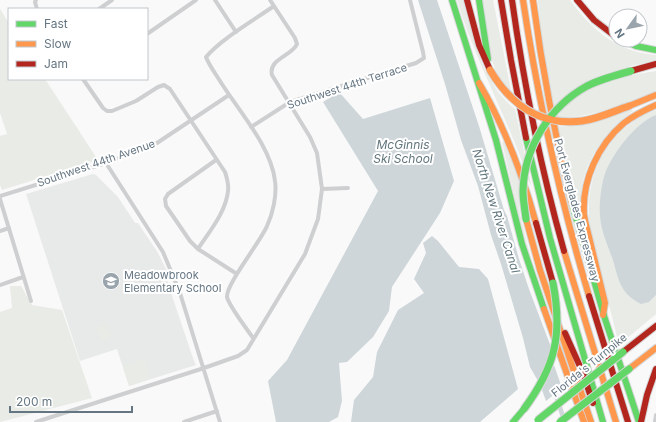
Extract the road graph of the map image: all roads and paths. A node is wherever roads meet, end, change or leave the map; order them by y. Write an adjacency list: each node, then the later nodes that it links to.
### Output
1 (112, 0): 15 (street)
2 (196, 0): 18 (street)
3 (215, 0): 16 (street)
4 (270, 0): 14 (street)
5 (410, 0): 29 (street, Southwest 44th Terrace)
6 (452, 0): 26 (main road)
7 (467, 0): 23 (main road)
8 (479, 0): 23 (main road)
9 (501, 0): 62 (main road)
10 (512, 0): 63 (main road)
11 (523, 0): 64 (main road, Port Everglades Expressway)
12 (533, 0): 45 (main road)
13 (576, 0): 17 (main road)
14 (274, 6): 16 (street); 29 (street)
15 (100, 8)
16 (236, 32): 27 (street)
17 (608, 32)
18 (148, 33)
19 (646, 48): 20 (main road)
20 (656, 50)
21 (656, 64): 24 (main road)
22 (656, 68): 24 (main road)
23 (490, 70): 28 (main road, bridge)
24 (631, 71): 46 (main road, bridge)
25 (84, 80): 31 (street)
26 (479, 83): 58 (main road, bridge); 60 (main road)
27 (229, 95): 31 (street, Southwest 44th Avenue); 32 (street)
28 (656, 95)
29 (290, 102): 32 (street, Southwest 44th Terrace); 36 (street)
30 (656, 105): 45 (main road)
31 (191, 121): 33 (street); 34 (street, Southwest 44th Avenue)
32 (251, 127): 41 (street)
33 (216, 160): 40 (street); 40 (street)
34 (106, 163): 37 (street, Southwest 44th Avenue); 50 (street)
35 (348, 188): 36 (street)
36 (322, 189): 48 (street)
37 (0, 197): 38 (street)
38 (9, 228): 39 (street); 42 (street)
39 (0, 231)
40 (198, 249): 41 (street)
41 (237, 274): 48 (street)
42 (23, 277): 43 (street); 44 (street)
43 (0, 285)
44 (31, 301)
45 (604, 315): 65 (main road)
46 (558, 323): 61 (main road); 62 (main road)
47 (656, 326): 54 (main road, Florida's Turnpike, bridge)
48 (253, 338): 50 (street)
49 (656, 348): 59 (main road, bridge)
50 (204, 368): 52 (street); 55 (street)
51 (656, 369): 65 (main road)
52 (217, 411): 56 (street); 57 (street)
53 (656, 415): 66 (street)
54 (537, 421)
55 (36, 422)
56 (184, 422)
57 (220, 422)
58 (513, 422)
59 (560, 422)
60 (584, 422)
61 (590, 422)
62 (602, 422)
63 (616, 422)
64 (628, 422)
65 (640, 422)
66 (655, 422)

